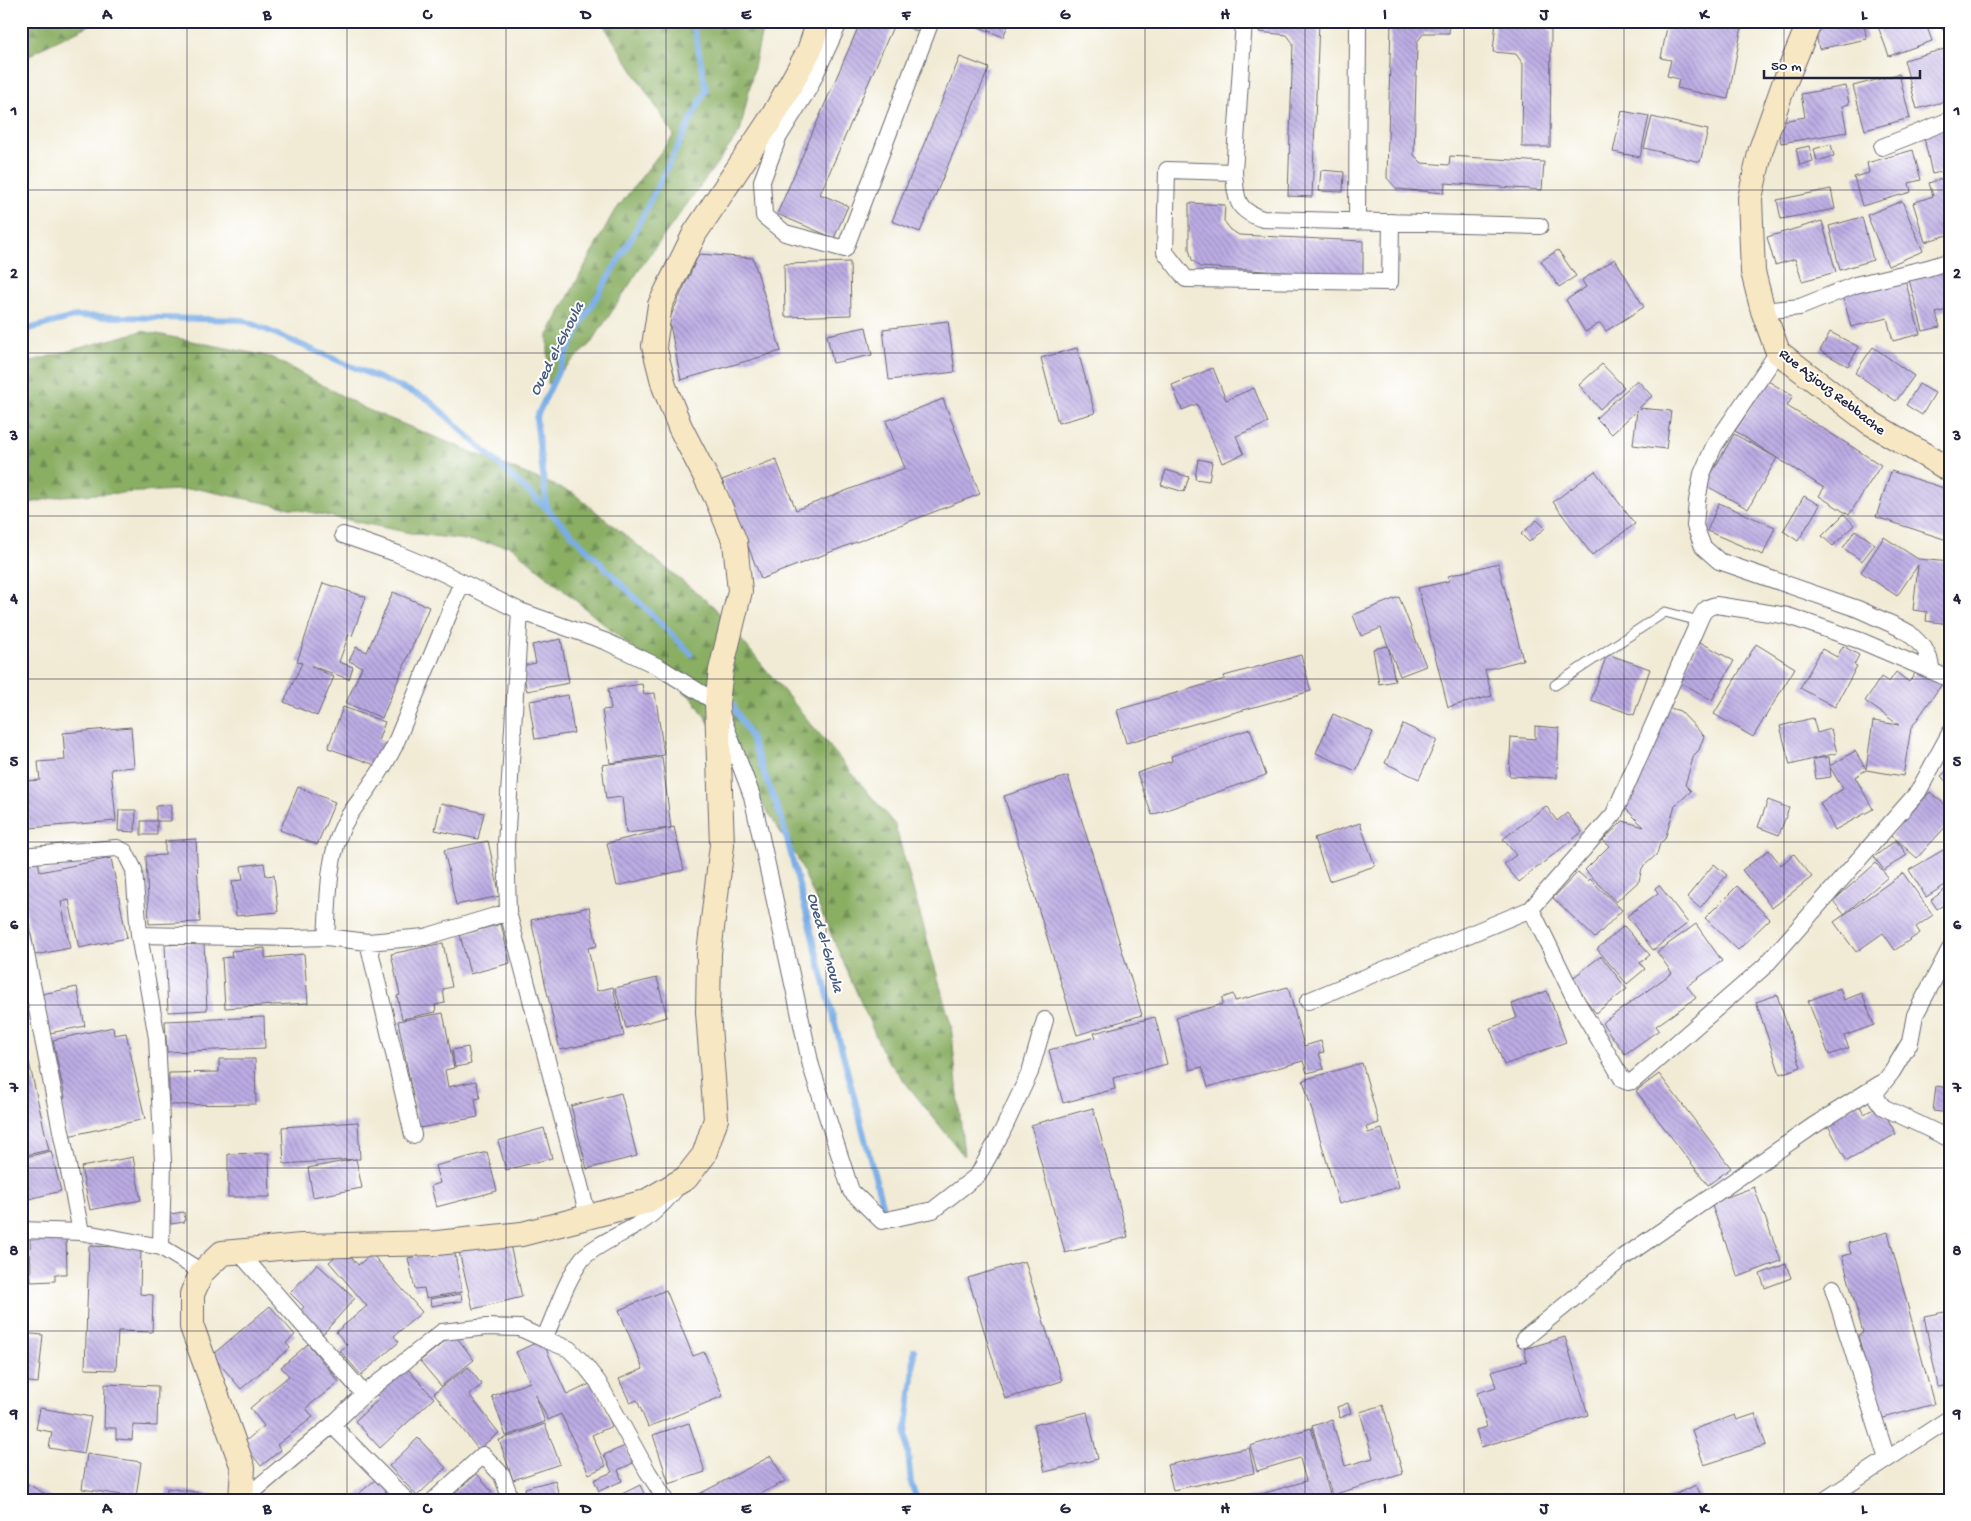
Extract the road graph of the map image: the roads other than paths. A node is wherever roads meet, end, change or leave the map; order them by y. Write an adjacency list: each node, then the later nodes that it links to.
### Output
1 (819, 21): 26 (main road)
2 (840, 21): 3 (street)
3 (931, 21)
4 (1244, 21): 11 (street)
5 (1358, 21): 12 (street)
6 (1810, 21): 16 (main road, Rue Aziouz Rebbache)
7 (1948, 21): 8 (street)
8 (1950, 25)
9 (1950, 120): 10 (street)
10 (1882, 147)
11 (1234, 172): 12 (street); 13 (street)
12 (1357, 222): 13 (street)
13 (1391, 222): 14 (street)
14 (1540, 226)
15 (1950, 261): 16 (street)
16 (1762, 311): 17 (main road, Rue Aziouz Rebbache)
17 (1778, 352): 18 (main road, Rue Aziouz Rebbache); 23 (street)
18 (1946, 462)
19 (343, 535): 20 (street)
20 (462, 582): 21 (street); 33 (street)
21 (520, 611): 26 (street); 30 (street)
22 (1699, 621): 23 (street); 25 (lane); 29 (street)
23 (1932, 671): 24 (street)
24 (1950, 679)
25 (1555, 684)
26 (717, 704): 37 (street); 41 (main road)
27 (1950, 732): 29 (street)
28 (21, 856): 32 (street)
29 (1531, 909): 36 (street)
30 (508, 912): 34 (street); 42 (street)
31 (21, 928): 44 (street)
32 (139, 935): 33 (street); 45 (street)
33 (326, 937): 34 (street)
34 (368, 942): 39 (street)
35 (1950, 949): 38 (street)
36 (1308, 1001)
37 (1045, 1020)
38 (1880, 1084): 40 (street); 50 (street)
39 (413, 1135)
40 (1950, 1139)
41 (686, 1178): 42 (main road); 49 (street)
42 (588, 1216): 46 (main road)
43 (21, 1230): 44 (street)
44 (80, 1232): 45 (street)
45 (161, 1247): 47 (street)
46 (238, 1251): 47 (main road); 51 (street)
47 (202, 1272): 55 (main road)
48 (1833, 1288): 54 (street)
49 (544, 1339): 51 (street); 59 (street)
50 (1524, 1339)
51 (364, 1394): 53 (street)
52 (1950, 1418): 54 (street)
53 (332, 1425): 55 (street); 56 (street)
54 (1887, 1459): 60 (street)
55 (242, 1500)
56 (406, 1500)
57 (434, 1500): 58 (street)
58 (511, 1500)
59 (666, 1500)
60 (1825, 1500)

